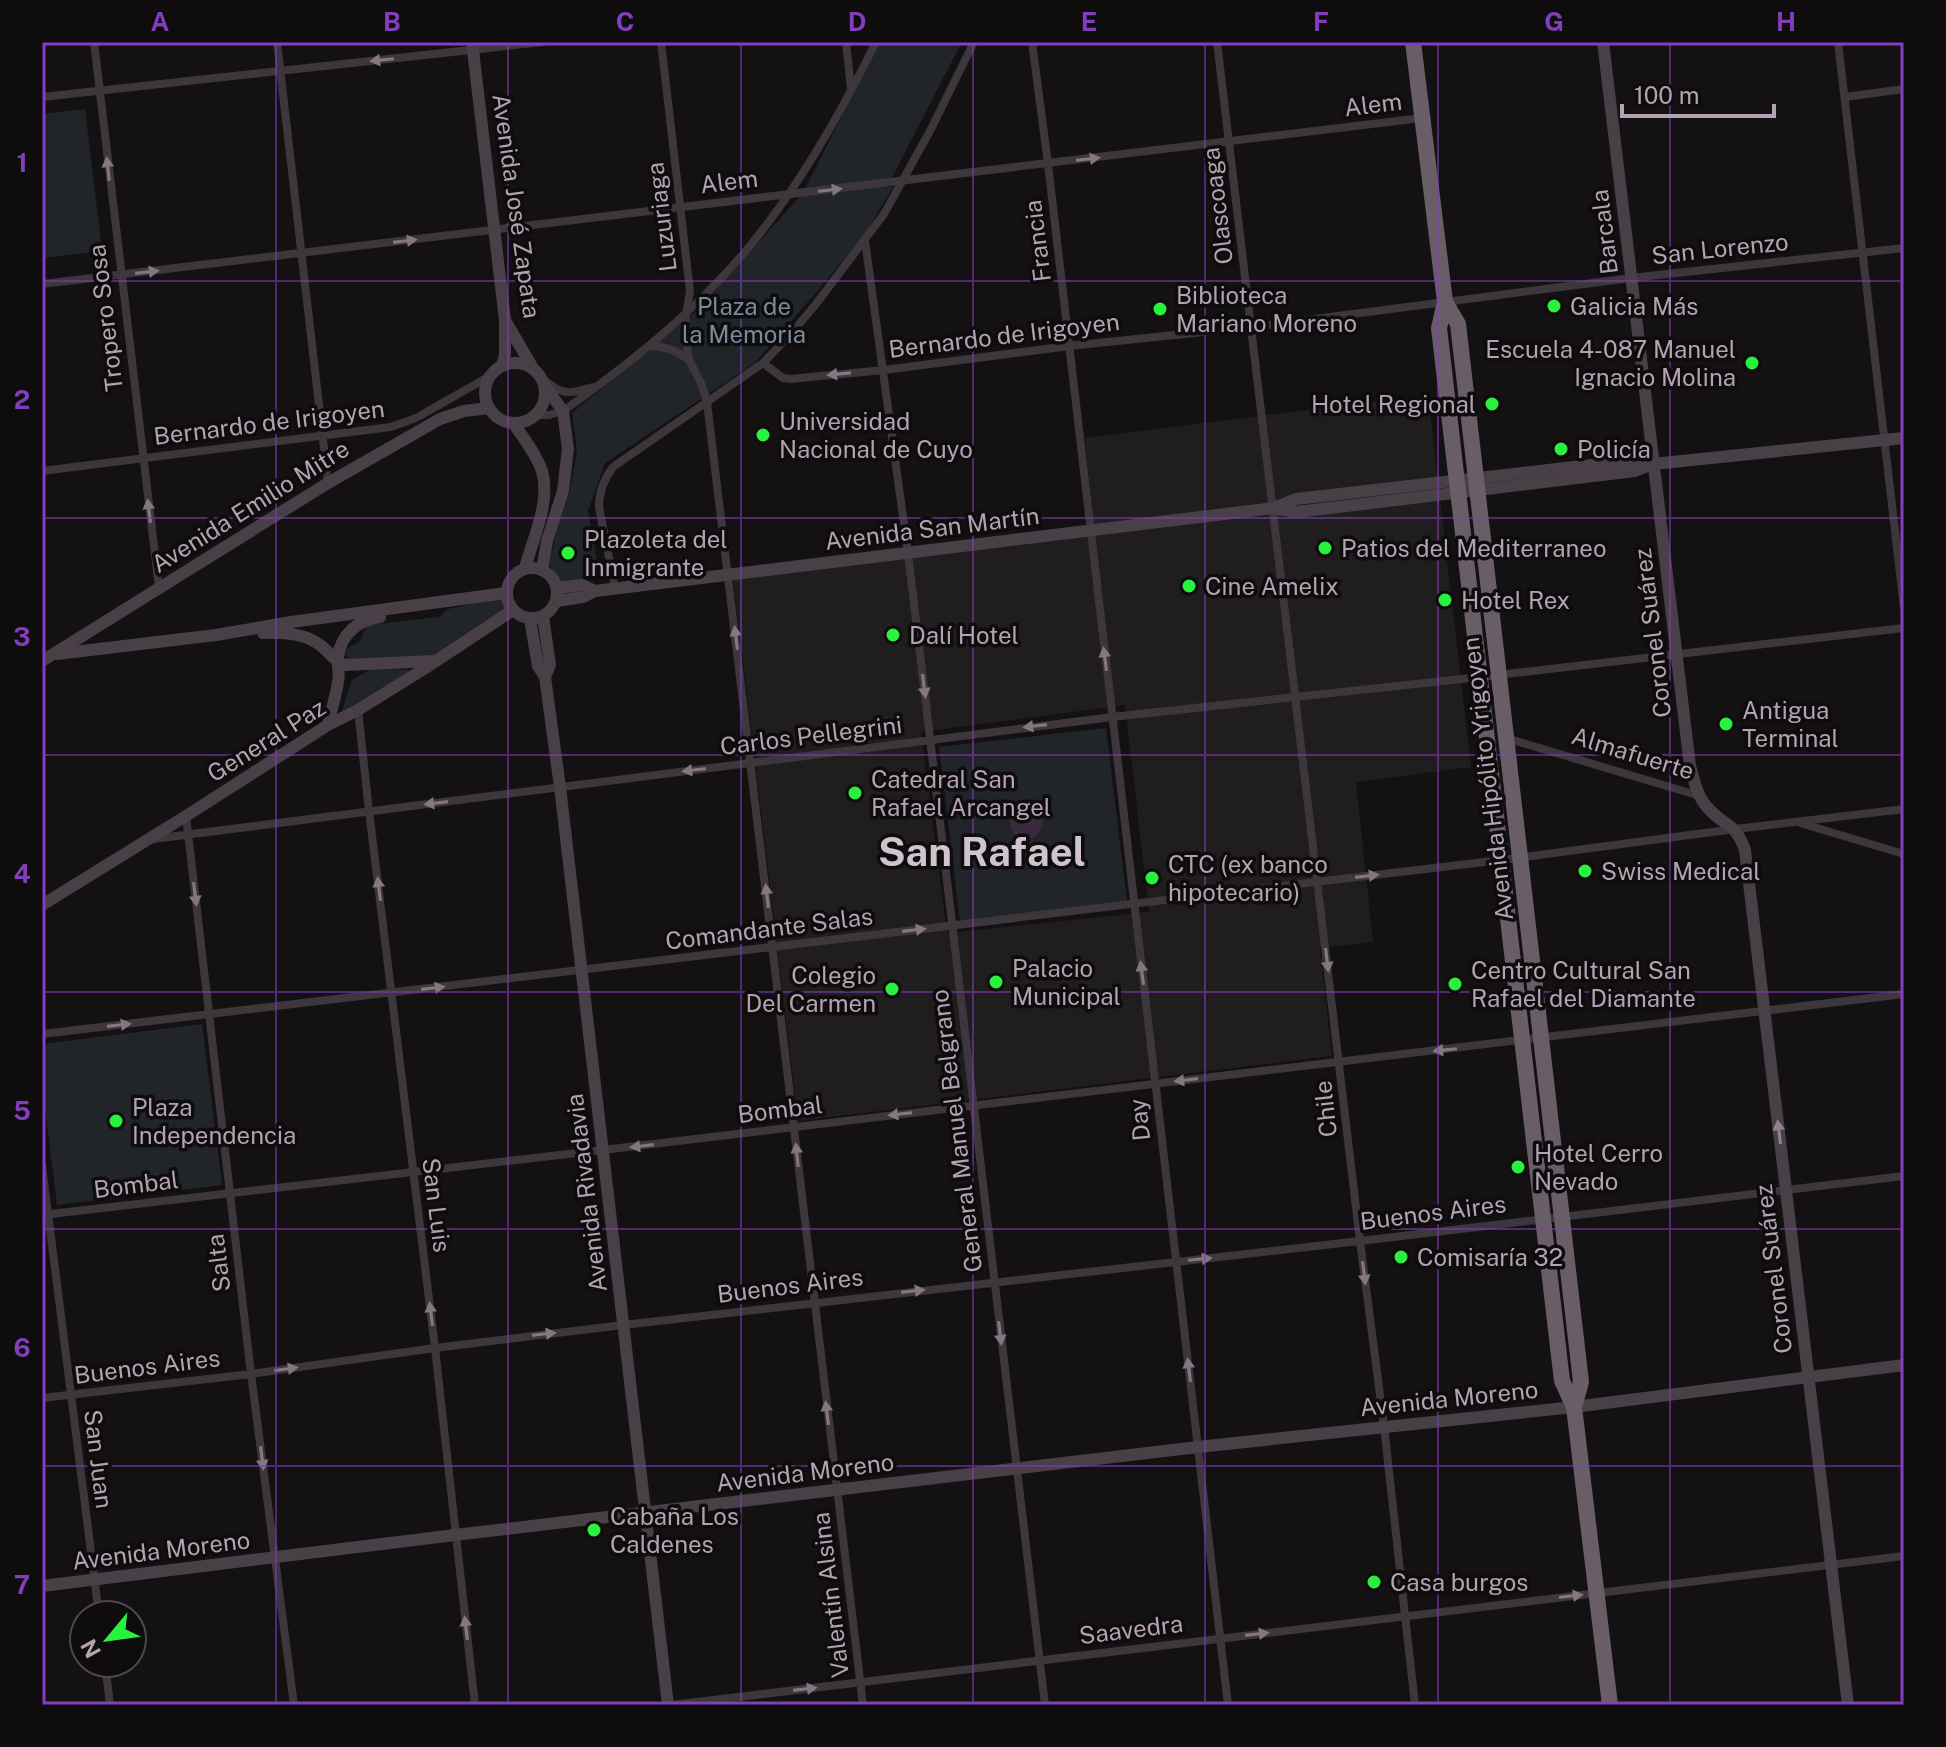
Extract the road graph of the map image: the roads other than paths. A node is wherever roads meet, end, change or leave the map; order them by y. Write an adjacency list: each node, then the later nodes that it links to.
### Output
1 (94, 42): 16 (street, Tropero Sosa)
2 (277, 42): 14 (street)
3 (543, 42): 13 (street)
4 (661, 42): 25 (street, Luzuriaga)
5 (846, 42): 17 (street)
6 (876, 42): 17 (street)
7 (974, 42): 23 (street)
8 (1032, 42): 22 (street, Francia)
9 (1217, 42): 21 (street, Olascoaga)
10 (1413, 42): 20 (highway)
11 (1603, 42): 32 (street, Barcala)
12 (1838, 42): 19 (street)
13 (473, 46): 14 (street, one-way to 14); 26 (street, Avenida José Zapata)
14 (281, 71): 16 (street); 29 (street)
15 (1904, 89): 19 (street)
16 (99, 90): 18 (street); 31 (street, Tropero Sosa, one-way to 16)
17 (851, 91): 24 (street)
18 (42, 97)
19 (1845, 97): 30 (street)
20 (1422, 118): 21 (street, Alem); 34 (highway)
21 (1229, 142): 22 (street, Alem, one-way to 21); 37 (street, Olascoaga)
22 (1048, 164): 23 (street, Alem); 39 (street, Francia)
23 (902, 181): 24 (street, Alem, one-way to 23); 27 (street)
24 (789, 194): 25 (street, Alem); 35 (street)
25 (680, 208): 26 (street, Alem); 35 (street, Luzuriaga)
26 (495, 230): 29 (street, Alem, one-way to 26); 36 (street, Avenida José Zapata)
27 (865, 241): 41 (street); 43 (street, General Manuel Belgrano)
28 (1904, 248): 30 (street, San Lorenzo)
29 (302, 253): 31 (street, Alem, one-way to 29); 52 (street)
30 (1863, 253): 32 (street, San Lorenzo); 54 (street)
31 (120, 275): 33 (street, Alem); 55 (street, Tropero Sosa)
32 (1631, 278): 34 (street, San Lorenzo); 56 (street, Barcala)
33 (42, 284)
34 (1445, 302): 37 (street, Bernardo de Irigoyen); 59 (highway, Avenida Hipólito Yrigoyen); 60 (highway, Avenida Hipólito Yrigoyen)
35 (687, 312): 38 (street); 40 (street, Luzuriaga)
36 (505, 320): 42 (street); 45 (street, Avenida José Zapata)
37 (1252, 327): 39 (street, Bernardo de Irigoyen); 61 (street, Olascoaga)
38 (650, 346): 40 (street); 46 (street)
39 (1069, 346): 43 (street, Bernardo de Irigoyen); 62 (street, Francia)
40 (689, 360): 47 (street, Luzuriaga)
41 (763, 363): 43 (street, Bernardo de Irigoyen, one-way to 41); 47 (street)
42 (502, 366): 44 (street); 45 (street)
43 (884, 370): 63 (street, General Manuel Belgrano)
44 (490, 376): 48 (street); 52 (street, Bernardo de Irigoyen)
45 (539, 377): 46 (street); 49 (street, Avenida José Zapata); 50 (street)
46 (598, 386): 49 (street)
47 (707, 402): 66 (street, Luzuriaga); 68 (street)
48 (489, 408): 51 (street); 58 (street, Avenida Emilio Mitre)
49 (563, 411): 50 (street); 65 (street)
50 (535, 415): 51 (street)
51 (513, 423): 64 (street)
52 (323, 436): 55 (street, Bernardo de Irigoyen); 58 (street)
53 (1904, 438): 54 (street, Avenida San Martín)
54 (1884, 441): 56 (street, Avenida San Martín); 72 (street)
55 (142, 458): 57 (street, Bernardo de Irigoyen); 67 (street, Tropero Sosa, one-way to 55)
56 (1653, 464): 59 (street, Avenida San Martín); 78 (street, Coronel Suárez)
57 (42, 471)
58 (328, 483): 67 (street, Avenida Emilio Mitre)
59 (1476, 484): 60 (street, Avenida San Martín); 82 (highway, Avenida Hipólito Yrigoyen)
60 (1457, 486): 61 (street, Avenida San Martín); 84 (highway, Avenida Hipólito Yrigoyen)
61 (1274, 508): 62 (street, Avenida San Martín); 85 (street, Chile)
62 (1090, 531): 63 (street, Avenida San Martín); 87 (street, Day, one-way to 62)
63 (908, 553): 66 (street, Avenida San Martín); 90 (street, General Manuel Belgrano, one-way to 90)
64 (525, 568): 65 (street); 69 (street)
65 (542, 570): 70 (street)
66 (729, 575): 68 (street, Avenida San Martín); 91 (street, Valentín Alsina, one-way to 66)
67 (159, 588): 79 (street, Avenida Emilio Mitre)
68 (615, 588): 70 (street, Avenida San Martín)
69 (506, 593): 71 (street); 73 (street)
70 (557, 595): 74 (street)
71 (444, 601): 77 (street); 81 (street)
72 (1904, 608)
73 (513, 610): 75 (street); 80 (street, General Paz)
74 (543, 616): 75 (street); 83 (street, Avenida Rivadavia)
75 (530, 619): 83 (street, Avenida Rivadavia)
76 (1904, 628): 78 (street, Carlos Pellegrini)
77 (216, 635): 79 (street); 81 (street)
78 (1677, 654): 82 (street, Carlos Pellegrini); 93 (street, Coronel Suárez)
79 (46, 657)
80 (436, 661): 81 (street); 86 (street, General Paz)
81 (338, 663): 88 (street)
82 (1499, 675): 84 (street, Carlos Pellegrini); 89 (highway, Avenida Hipólito Yrigoyen)
83 (545, 677): 92 (street, Avenida Rivadavia)
84 (1480, 677): 85 (street, Carlos Pellegrini); 103 (highway, Avenida Hipólito Yrigoyen)
85 (1296, 696): 87 (street, Carlos Pellegrini); 104 (street, Chile)
86 (358, 710): 88 (street, General Paz); 95 (street, San Luis)
87 (1112, 717): 90 (street, Carlos Pellegrini, one-way to 90); 105 (street, Day)
88 (328, 725): 96 (street, General Paz)
89 (1506, 738): 93 (street, Almafuerte); 102 (highway, Avenida Hipólito Yrigoyen)
90 (930, 740): 91 (street, Carlos Pellegrini); 107 (street, General Manuel Belgrano)
91 (751, 763): 92 (street, Carlos Pellegrini, one-way to 92); 108 (street, Valentín Alsina, one-way to 91)
92 (560, 787): 95 (street, Carlos Pellegrini, one-way to 95); 109 (street, Avenida Rivadavia)
93 (1700, 796): 98 (street, Almafuerte)
94 (1904, 809): 97 (street, Comandante Salas)
95 (369, 811): 99 (street, Carlos Pellegrini); 110 (street, San Luis, one-way to 95)
96 (186, 816): 99 (street, Salta); 100 (street, General Paz)
97 (1796, 821): 98 (street, Comandante Salas); 101 (street)
98 (1735, 829): 102 (street, Comandante Salas); 112 (street, Coronel Suárez)
99 (188, 834): 100 (street, Carlos Pellegrini); 113 (street, Salta, one-way to 113)
100 (147, 839): 106 (street, General Paz)
101 (1904, 854)
102 (1520, 858): 103 (street, Comandante Salas); 115 (highway, Avenida Hipólito Yrigoyen)
103 (1501, 860): 104 (street, Comandante Salas, one-way to 103); 116 (highway, Avenida Hipólito Yrigoyen)
104 (1318, 882): 105 (street, Comandante Salas); 117 (street, Chile, one-way to 117)
105 (1134, 904): 107 (street, Comandante Salas); 118 (street, Day, one-way to 105)
106 (42, 905)
107 (952, 926): 108 (street, Comandante Salas, one-way to 107); 119 (street, General Manuel Belgrano)
108 (773, 947): 109 (street, Comandante Salas); 120 (street, Valentín Alsina)
109 (582, 970): 110 (street, Comandante Salas, one-way to 109); 121 (street, Avenida Rivadavia)
110 (392, 993): 113 (street, Comandante Salas); 123 (street, San Luis)
111 (1904, 994): 112 (street, Bombal)
112 (1764, 1011): 115 (street, Bombal); 125 (street, Coronel Suárez, one-way to 112)
113 (209, 1014): 114 (street, Comandante Salas, one-way to 113); 126 (street, Salta)
114 (42, 1034)
115 (1541, 1039): 116 (street, Bombal); 128 (highway, Avenida Hipólito Yrigoyen)
116 (1522, 1041): 117 (street, Bombal, one-way to 117); 129 (highway, Avenida Hipólito Yrigoyen)
117 (1340, 1061): 118 (street, Bombal, one-way to 118); 130 (street, Chile)
118 (1155, 1084): 119 (street, Bombal); 131 (street, Day)
119 (973, 1106): 120 (street, Bombal, one-way to 120); 132 (street, General Manuel Belgrano)
120 (794, 1127): 121 (street, Bombal, one-way to 121); 133 (street, Valentín Alsina, one-way to 120)
121 (603, 1150): 123 (street, Bombal); 134 (street, Avenida Rivadavia)
122 (42, 1166): 127 (street, San Juan)
123 (413, 1172): 126 (street, Bombal); 135 (street, San Luis, one-way to 123)
124 (1904, 1176): 125 (street, Buenos Aires)
125 (1786, 1189): 128 (street, Buenos Aires); 138 (street, Coronel Suárez)
126 (230, 1194): 127 (street, Bombal); 137 (street, Salta)
127 (45, 1215): 139 (street, San Juan)
128 (1562, 1217): 129 (street, Buenos Aires); 141 (highway, Avenida Hipólito Yrigoyen)
129 (1543, 1219): 130 (street, Buenos Aires); 141 (highway, Avenida Hipólito Yrigoyen)
130 (1360, 1241): 131 (street, Buenos Aires, one-way to 130); 142 (street, Chile, one-way to 142)
131 (1175, 1261): 132 (street, Buenos Aires); 143 (street, Day, one-way to 131)
132 (994, 1281): 133 (street, Buenos Aires, one-way to 132); 144 (street, General Manuel Belgrano, one-way to 144)
133 (813, 1302): 134 (street, Buenos Aires); 145 (street, Valentín Alsina, one-way to 133)
134 (623, 1325): 135 (street, Buenos Aires, one-way to 134); 146 (street, Avenida Rivadavia)
135 (435, 1348): 137 (street, Buenos Aires, one-way to 135); 147 (street, San Luis)
136 (1904, 1365): 138 (street, Avenida Moreno)
137 (251, 1374): 139 (street, Buenos Aires); 149 (street, Salta, one-way to 149)
138 (1808, 1376): 141 (street, Avenida Moreno); 150 (street, Coronel Suárez)
139 (71, 1395): 140 (street, Buenos Aires); 151 (street, San Juan)
140 (42, 1398)
141 (1574, 1407): 142 (street, Avenida Moreno); 153 (highway, Avenida Hipólito Yrigoyen)
142 (1384, 1426): 143 (street, Avenida Moreno); 155 (street, Chile)
143 (1198, 1447): 144 (street, Avenida Moreno); 156 (street, Day)
144 (1016, 1469): 145 (street, Avenida Moreno); 157 (street, General Manuel Belgrano)
145 (837, 1490): 146 (street, Avenida Moreno); 159 (street, Valentín Alsina)
146 (645, 1513): 147 (street, Avenida Moreno); 163 (street, Avenida Rivadavia)
147 (455, 1535): 149 (street, Avenida Moreno); 162 (street, San Luis, one-way to 147)
148 (1904, 1556): 150 (street, Saavedra)
149 (275, 1558): 151 (street, Avenida Moreno); 161 (street, Salta)
150 (1831, 1565): 153 (street, Saavedra); 169 (street, Coronel Suárez)
151 (94, 1580): 152 (street, Avenida Moreno); 154 (street, San Juan)
152 (42, 1586)
153 (1596, 1593): 155 (street, Saavedra, one-way to 153); 168 (highway, Avenida Hipólito Yrigoyen)
154 (97, 1599)
155 (1404, 1616): 156 (street, Saavedra, one-way to 155); 167 (street, Chile)
156 (1220, 1638): 157 (street, Saavedra); 166 (street, Day)
157 (1039, 1660): 159 (street, Saavedra); 165 (street, General Manuel Belgrano)
158 (107, 1679): 160 (street)
159 (860, 1682): 163 (street, Saavedra, one-way to 159); 164 (street, Valentín Alsina)
160 (110, 1705)
161 (294, 1705)
162 (475, 1705)
163 (670, 1705)
164 (863, 1705)
165 (1045, 1705)
166 (1228, 1705)
167 (1415, 1705)
168 (1610, 1705)
169 (1848, 1705)

